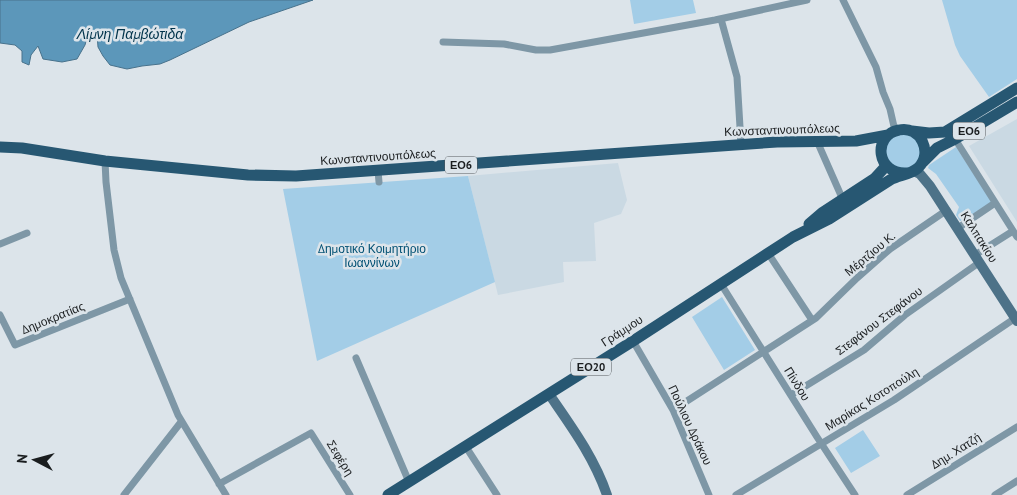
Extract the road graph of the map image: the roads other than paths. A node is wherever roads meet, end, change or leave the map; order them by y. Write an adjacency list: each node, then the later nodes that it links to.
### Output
1 (807, 0): 3 (street)
2 (843, 0): 7 (street)
3 (721, 19): 4 (street); 12 (street)
4 (443, 42)
5 (1017, 88): 7 (main road, ΕΟ6)
6 (1017, 102): 8 (main road, ΕΟ6)
7 (899, 132): 11 (main road, Κωνσταντινουπόλεως / ΕΟ6); 15 (main road); 17 (main road)
8 (955, 139): 17 (main road, ΕΟ6); 21 (street)
9 (0, 140): 14 (main road, Κωνσταντινουπόλεως / ΕΟ6)
10 (817, 141): 11 (main road, Κωνσταντινουπόλεως / ΕΟ6); 12 (main road, Κωνσταντινουπόλεως / ΕΟ6); 20 (street)
11 (856, 141): 15 (main road, Κωνσταντινουπόλεως / ΕΟ6)
12 (741, 144): 16 (main road, Κωνσταντινουπόλεως / ΕΟ6)
13 (0, 147): 14 (main road, Κωνσταντινουπόλεως / ΕΟ6)
14 (22, 148): 16 (main road, Κωνσταντινουπόλεως / ΕΟ6)
15 (881, 155): 18 (main road)
16 (105, 161): 31 (street)
17 (923, 162): 19 (main road, Γράμμου / ΕΟ6)
18 (886, 166): 19 (main road); 20 (main road, Γράμμου / ΕΟ20)
19 (910, 172): 22 (main road, Καλπακίου); 26 (main road, Γράμμου / ΕΟ20)
20 (842, 200): 26 (main road, Γράμμου / ΕΟ20)
21 (995, 203): 23 (street); 25 (street)
22 (947, 210): 23 (main road, Καλπακίου); 34 (street, Μέρτζιου Κ.)
23 (958, 228): 29 (main road, Καλπακίου)
24 (27, 233): 27 (street)
25 (1015, 234): 29 (street, Στεφάνου Στεφάνου)
26 (792, 237): 28 (main road, Γράμμου / ΕΟ20)
27 (0, 244)
28 (768, 253): 30 (main road, Γράμμου / ΕΟ20); 34 (street)
29 (978, 259): 33 (main road, Καλπακίου); 39 (street, Στεφάνου Στεφάνου)
30 (721, 284): 35 (main road, Γράμμου / ΕΟ20); 36 (street, Πίνδου)
31 (130, 299): 32 (street, Δημοκρατίας); 41 (street)
32 (0, 315)
33 (1016, 319): 43 (street, Μαρίκας Κοτοπούλη)
34 (812, 320): 36 (street, Μέρτζιου Κ.)
35 (633, 341): 38 (main road, Γράμμου / ΕΟ20); 40 (street, Πούλιου Δράκου)
36 (764, 352): 39 (street, Πίνδου); 40 (street, Μέρτζιου Κ.)
37 (356, 358): 45 (street)
38 (549, 394): 44 (main road, Γράμμου / ΕΟ20); 53 (main road)
39 (791, 396): 43 (street, Πίνδου)
40 (673, 410): 54 (street, Πούλιου Δράκου)
41 (181, 422): 47 (street); 48 (street)
42 (1017, 427): 57 (street, Δημ. Χατζή)
43 (821, 444): 55 (street, Μαρίκας Κοτοπούλη); 56 (street, Πίνδου)
44 (466, 447): 45 (main road, Γράμμου / ΕΟ20); 52 (street)
45 (409, 482): 51 (main road, Γράμμου / ΕΟ20)
46 (1017, 482): 58 (street)
47 (219, 484): 49 (street); 50 (street, Σεφέρη)
48 (124, 495)
49 (226, 495)
50 (350, 495)
51 (388, 495)
52 (497, 495)
53 (607, 495)
54 (709, 495)
55 (736, 495)
56 (855, 495)
57 (907, 495)
58 (995, 495)

